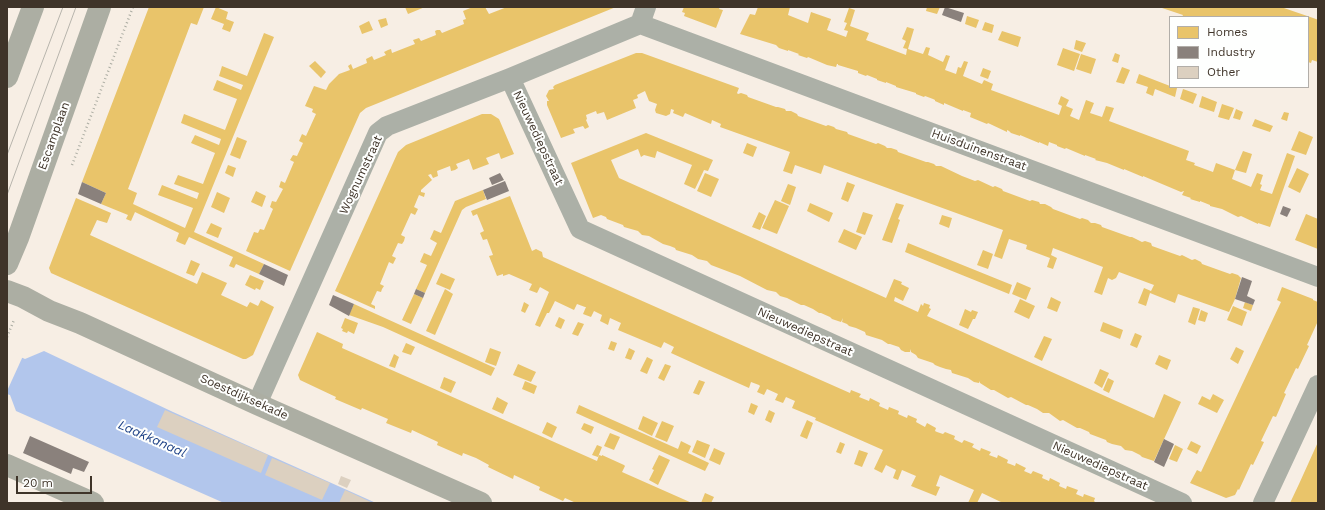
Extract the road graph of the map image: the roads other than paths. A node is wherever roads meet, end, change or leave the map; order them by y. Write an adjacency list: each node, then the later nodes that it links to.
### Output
1 (33, 7): 4 (street)
2 (100, 7): 6 (street, Escamplaan)
3 (643, 15): 5 (street, Wognumstraat); 7 (street, Huisduinenstraat)
4 (7, 77)
5 (510, 78): 10 (street, Wognumstraat); 14 (street, Nieuwediepstraat)
6 (7, 264)
7 (1318, 277)
8 (7, 291): 10 (street, Soestdijksekade)
9 (1318, 385): 15 (street)
10 (257, 404): 13 (street, Soestdijksekade)
11 (7, 465): 12 (street)
12 (93, 503)
13 (481, 503)
14 (1182, 503)
15 (1263, 503)

